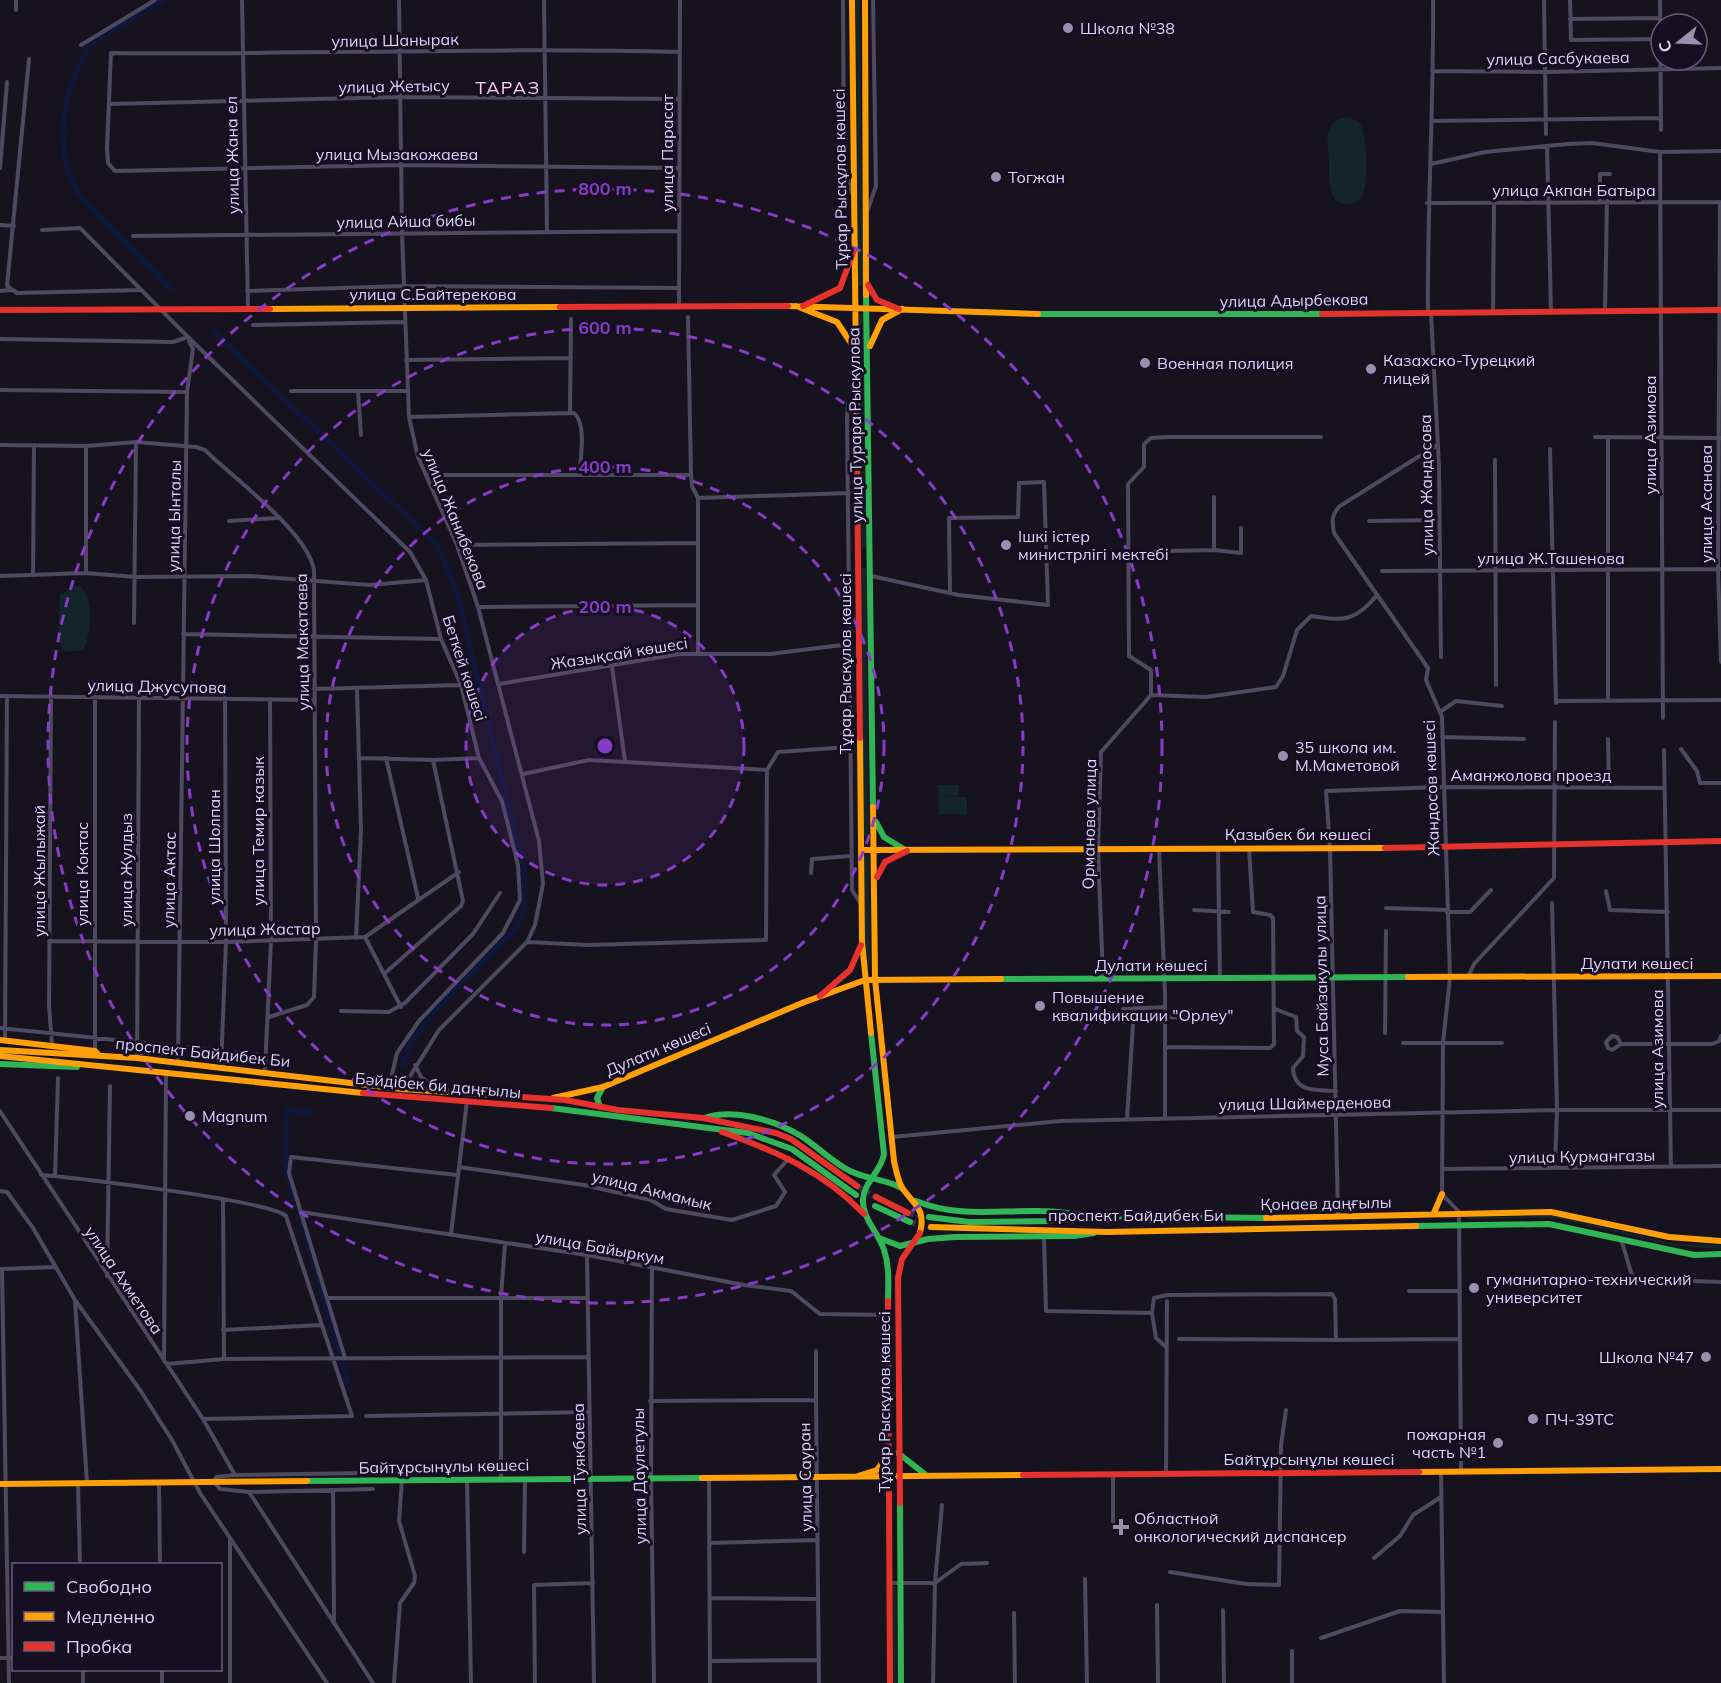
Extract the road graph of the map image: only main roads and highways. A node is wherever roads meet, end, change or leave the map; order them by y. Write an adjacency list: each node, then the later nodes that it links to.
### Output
1 (852, 0): 3 (main road, Тұрар Рыскұлов көшесі)
2 (866, 0): 4 (main road, улица Турара Рыскулова)
3 (854, 249): 5 (main road); 6 (main road, Тұрар Рыскұлов көшесі)
4 (866, 282): 7 (main road, улица Турара Рыскулова); 8 (main road)
5 (800, 306): 6 (main road, улица С.Байтерекова); 9 (main road, улица С.Байтерекова); 11 (main road)
6 (854, 306): 7 (main road, улица С.Байтерекова); 11 (main road, Тұрар Рыскұлов көшесі)
7 (867, 306): 8 (main road, улица Адырбекова); 12 (main road, улица Турара Рыскулова)
8 (901, 309): 10 (main road, улица Адырбекова); 12 (main road)
9 (0, 310)
10 (1721, 310)
11 (855, 350): 13 (main road, Тұрар Рыскұлов көшесі)
12 (868, 353): 14 (main road, улица Турара Рыскулова)
13 (858, 559): 14 (main road); 17 (main road, Тұрар Рыскұлов көшесі)
14 (871, 559): 15 (main road, улица Турара Рыскулова)
15 (874, 806): 18 (main road, улица Турара Рыскулова); 19 (main road)
16 (1721, 841): 19 (main road, Қазыбек би көшесі)
17 (861, 850): 18 (main road, Қазыбек би көшесі); 21 (main road, Тұрар Рыскұлов көшесі)
18 (875, 850): 19 (main road, Қазыбек би көшесі); 20 (main road)
19 (907, 851): 20 (main road)
20 (874, 889): 24 (main road)
21 (862, 942): 23 (main road, Тұрар Рыскұлов көшесі); 25 (main road)
22 (1721, 976): 24 (main road, Дулати көшесі)
23 (865, 980): 24 (main road, Дулати көшесі); 25 (main road, Дулати көшесі); 38 (main road, Тұрар Рыскұлов көшесі)
24 (875, 980): 40 (main road)
25 (820, 996): 32 (main road, Дулати көшесі)
26 (3, 1041): 29 (main road)
27 (0, 1050): 29 (main road, проспект Байдибек Би)
28 (0, 1056): 31 (main road, Бәйдібек би даңғылы)
29 (100, 1056): 33 (main road, проспект Байдибек Би)
30 (0, 1064): 31 (main road)
31 (95, 1065): 37 (main road, Бәйдібек би даңғылы)
32 (603, 1087): 34 (main road, Дулати көшесі); 35 (main road)
33 (402, 1089): 34 (main road, Бәйдібек би даңғылы)
34 (549, 1099): 35 (main road)
35 (600, 1107): 36 (main road)
36 (703, 1118): 38 (main road); 39 (main road)
37 (707, 1128): 42 (main road, Бәйдібек би даңғылы); 49 (main road)
38 (873, 1180): 40 (main road); 49 (main road, Тұрар Рыскұлов көшесі)
39 (857, 1186)
40 (903, 1189): 44 (main road)
41 (1442, 1194): 47 (main road)
42 (856, 1195)
43 (876, 1197): 46 (main road)
44 (916, 1202): 48 (main road); 56 (main road, Тұрар Рыскұлов көшесі)
45 (875, 1206): 51 (main road)
46 (909, 1213)
47 (1434, 1213): 48 (main road, Қонаев даңғылы); 55 (main road, Қонаев даңғылы)
48 (1100, 1216): 50 (main road, Қонаев даңғылы)
49 (867, 1217): 54 (main road, Тұрар Рыскұлов көшесі)
50 (929, 1217)
51 (910, 1222)
52 (931, 1227): 53 (main road, проспект Байдибек Би)
53 (1107, 1232): 56 (main road); 57 (main road, проспект Байдибек Би)
54 (879, 1238): 56 (main road); 58 (main road, Тұрар Рыскұлов көшесі)
55 (1721, 1241)
56 (914, 1243): 59 (main road, Тұрар Рыскұлов көшесі)
57 (1721, 1254)
58 (890, 1451): 62 (main road); 63 (main road)
59 (898, 1453): 61 (main road); 64 (main road, Тұрар Рыскұлов көшесі)
60 (1721, 1469): 61 (main road, Байтұрсынұлы көшесі)
61 (926, 1475): 64 (main road, Байтұрсынұлы көшесі)
62 (858, 1476): 63 (main road, Байтұрсынұлы көшесі); 65 (main road, Байтұрсынұлы көшесі)
63 (889, 1476): 64 (main road, Байтұрсынұлы көшесі); 66 (main road, Тұрар Рыскұлов көшесі)
64 (898, 1476): 67 (main road, Тұрар Рыскұлов көшесі)
65 (3, 1484)
66 (890, 1683)
67 (901, 1683)

